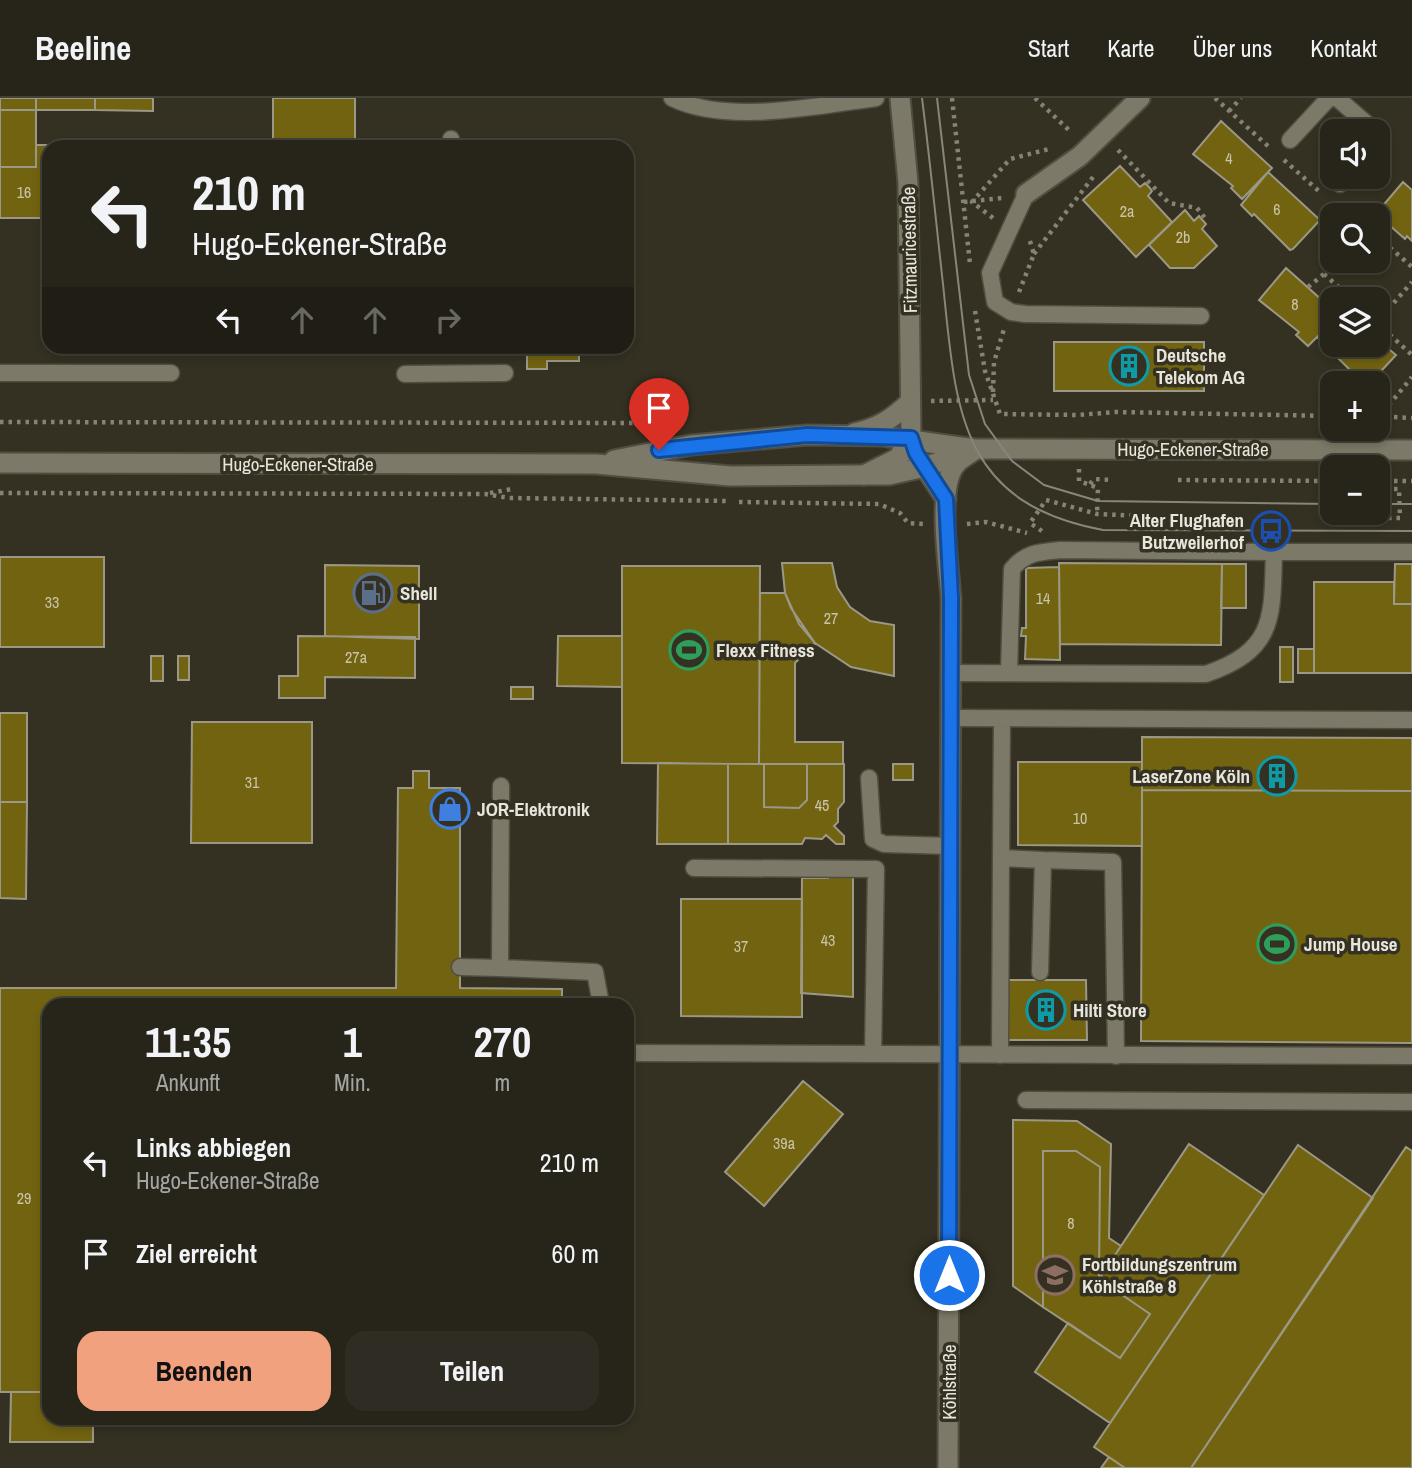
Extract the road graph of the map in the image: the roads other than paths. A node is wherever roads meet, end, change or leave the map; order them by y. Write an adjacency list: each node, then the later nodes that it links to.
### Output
1 (672, 98): 2 (lane)
2 (876, 98)
3 (900, 98): 15 (street, Fitzmauricestraße)
4 (1140, 98): 9 (street)
5 (1329, 98): 8 (lane)
6 (1337, 98): 7 (lane)
7 (1361, 119)
8 (1290, 140)
9 (1026, 194): 10 (lane)
10 (1201, 316)
11 (0, 373): 12 (lane)
12 (171, 373)
13 (505, 373): 14 (lane)
14 (405, 374)
15 (910, 402): 16 (street); 17 (street); 19 (street, Fitzmauricestraße)
16 (847, 435): 19 (street, Hugo-Eckener-Straße); 21 (street, Hugo-Eckener-Straße)
17 (975, 449): 18 (street, Hugo-Eckener-Straße); 19 (street, Hugo-Eckener-Straße); 19 (street, Hugo-Eckener-Straße); 24 (street, Köhlstraße)
18 (1412, 450)
19 (918, 453): 22 (street); 23 (street, Hugo-Eckener-Straße); 24 (street)
20 (0, 463): 21 (street, Hugo-Eckener-Straße)
21 (596, 464): 22 (street, Hugo-Eckener-Straße)
22 (863, 475): 23 (street, Hugo-Eckener-Straße)
23 (889, 475): 24 (street)
24 (946, 499): 27 (street, Köhlstraße)
25 (1274, 552): 26 (lane); 28 (lane); 28 (lane)
26 (1412, 552)
27 (950, 673): 28 (lane); 29 (street, Köhlstraße)
28 (1009, 673)
29 (951, 718): 30 (lane); 34 (street, Köhlstraße)
30 (1002, 719): 31 (lane); 35 (lane)
31 (1412, 720)
32 (869, 778): 34 (lane)
33 (501, 786): 39 (lane)
34 (950, 846): 44 (street, Köhlstraße)
35 (1001, 858): 36 (lane); 45 (lane)
36 (1043, 860): 40 (lane); 46 (lane)
37 (694, 868): 43 (lane)
38 (460, 968): 39 (lane)
39 (500, 968): 41 (lane)
40 (1040, 972)
41 (600, 998)
42 (634, 1053): 43 (lane)
43 (873, 1054): 44 (lane)
44 (948, 1055): 45 (lane); 50 (street, Köhlstraße)
45 (999, 1055): 46 (lane)
46 (1116, 1056): 47 (lane)
47 (1412, 1056)
48 (1026, 1100): 49 (lane)
49 (1412, 1101)
50 (948, 1468)

